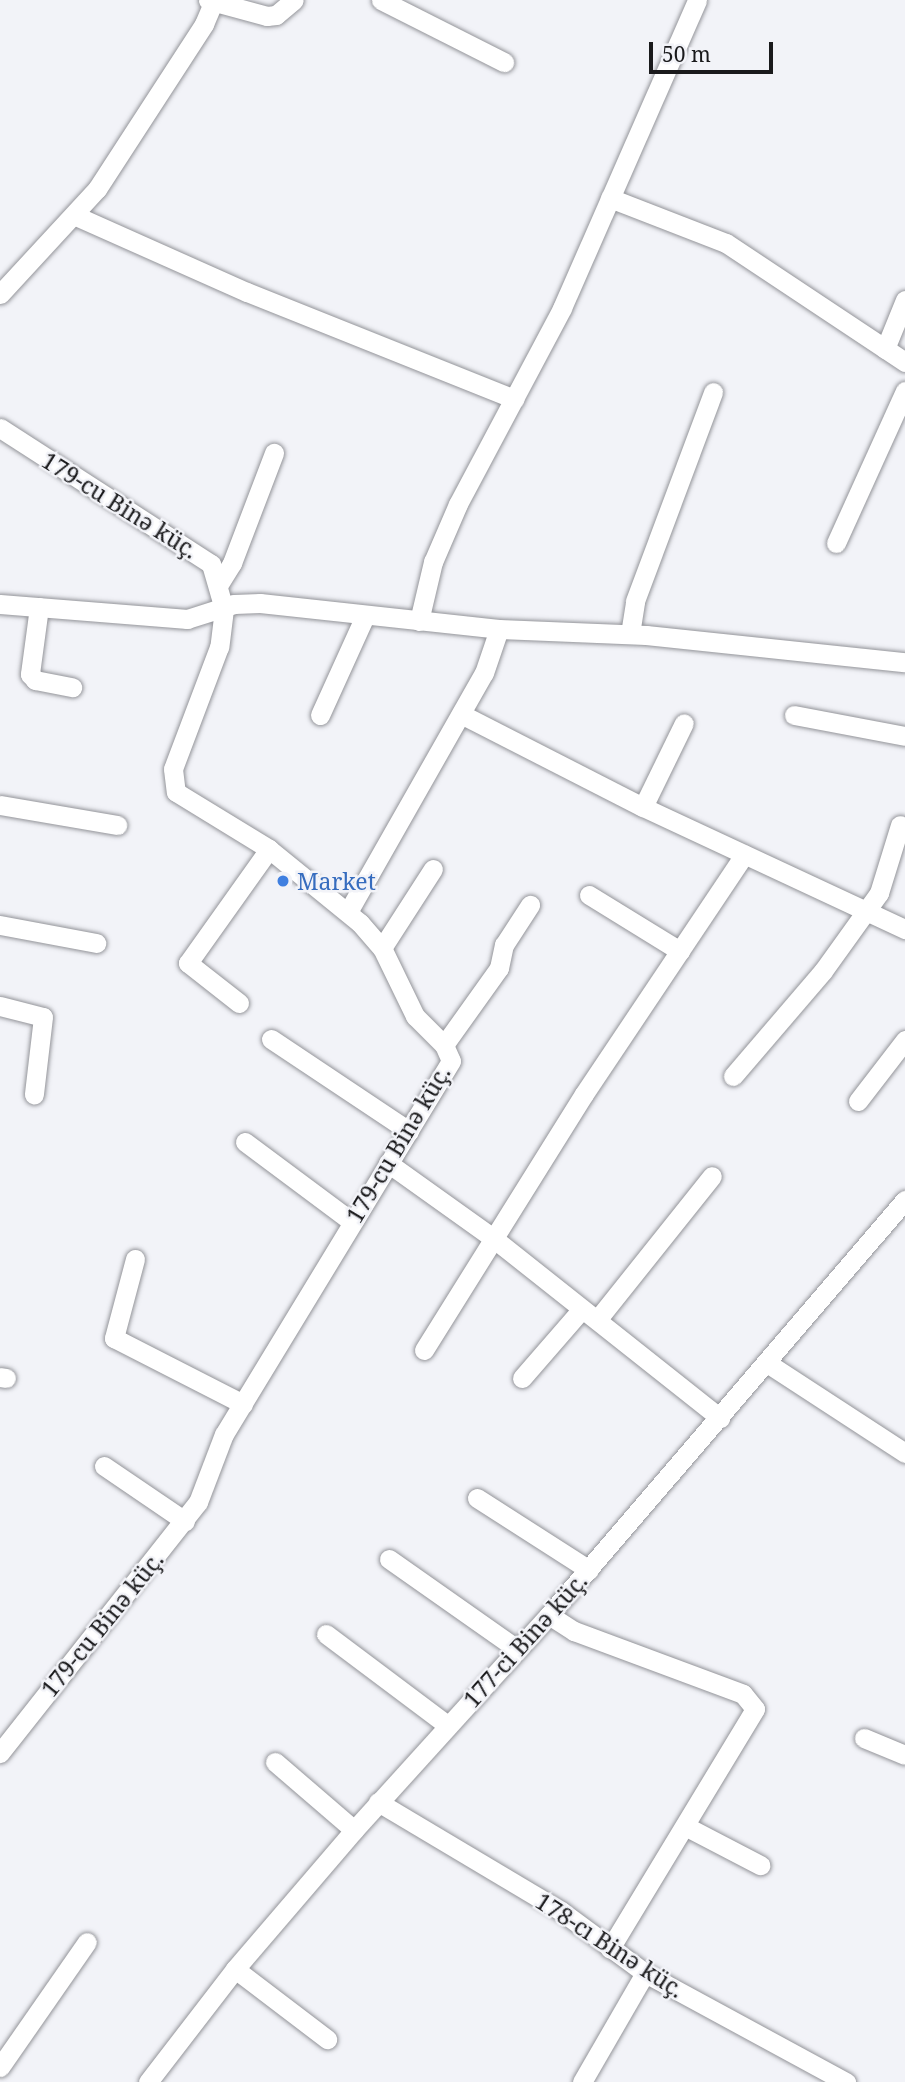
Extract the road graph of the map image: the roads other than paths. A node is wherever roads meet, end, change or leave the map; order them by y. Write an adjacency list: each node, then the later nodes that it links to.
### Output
1 (293, 0): 4 (street)
2 (381, 0): 5 (street)
3 (697, 0): 6 (street)
4 (211, 1): 7 (street)
5 (504, 62)
6 (610, 198): 10 (street); 14 (street)
7 (76, 216): 8 (street); 14 (street)
8 (0, 295)
9 (905, 300): 10 (street)
10 (885, 349): 11 (street)
11 (905, 362)
12 (905, 391): 17 (street)
13 (713, 392): 25 (street)
14 (514, 399): 23 (street)
15 (0, 428): 18 (street, 179-cu Binə küç.)
16 (274, 453): 18 (street)
17 (836, 543)
18 (219, 584): 21 (street, 179-cu Binə küç.)
19 (0, 604): 20 (street)
20 (39, 607): 21 (street); 27 (street)
21 (223, 609): 22 (street); 37 (street, 179-cu Binə küç.)
22 (365, 616): 23 (street); 29 (street)
23 (419, 621): 24 (street)
24 (499, 629): 25 (street); 28 (street)
25 (630, 634): 26 (street)
26 (905, 662)
27 (72, 687)
28 (461, 714): 34 (street); 43 (street)
29 (320, 715)
30 (794, 715): 32 (street)
31 (684, 723): 34 (street)
32 (905, 736)
33 (0, 805): 35 (street)
34 (643, 807): 38 (street)
35 (117, 825)
36 (900, 825): 42 (street)
37 (269, 849): 43 (street, 179-cu Binə küç.); 49 (street)
38 (744, 855): 42 (street); 48 (street)
39 (432, 869): 47 (street)
40 (589, 895): 48 (street)
41 (530, 905): 53 (street)
42 (866, 911): 45 (street); 54 (street)
43 (348, 912): 47 (street, 179-cu Binə küç.)
44 (0, 925): 46 (street)
45 (905, 929)
46 (96, 943)
47 (382, 948): 53 (street, 179-cu Binə küç.)
48 (680, 951): 63 (street)
49 (239, 1003)
50 (0, 1006): 55 (street)
51 (271, 1039): 57 (street)
52 (905, 1040): 56 (street)
53 (444, 1045): 57 (street, 179-cu Binə küç.)
54 (733, 1076)
55 (34, 1094)
56 (858, 1101)
57 (409, 1131): 59 (street, 179-cu Binə küç.)
58 (245, 1142): 62 (street)
59 (388, 1163): 62 (street, 179-cu Binə küç.); 63 (street)
60 (712, 1176): 65 (street)
61 (905, 1200): 67 (street, 177-ci Binə küç.)
62 (351, 1221): 69 (street, 179-cu Binə küç.)
63 (493, 1238): 65 (street); 66 (street)
64 (135, 1259): 69 (street)
65 (590, 1315): 68 (street); 70 (street)
66 (424, 1350)
67 (767, 1363): 70 (street, 177-ci Binə küç.); 71 (street)
68 (523, 1378)
69 (243, 1404): 74 (street, 179-cu Binə küç.)
70 (720, 1418): 76 (street, 177-ci Binə küç.)
71 (905, 1454)
72 (104, 1466): 74 (street)
73 (477, 1498): 76 (street)
74 (185, 1521): 82 (street, 179-cu Binə küç.)
75 (389, 1559): 79 (street)
76 (589, 1570): 77 (street, 177-ci Binə küç.)
77 (549, 1615): 79 (street, 177-ci Binə küç.); 86 (street)
78 (326, 1634): 80 (street)
79 (517, 1649): 80 (street, 177-ci Binə küç.)
80 (447, 1725): 85 (street, 177-ci Binə küç.)
81 (863, 1738): 83 (street)
82 (0, 1753)
83 (905, 1755)
84 (275, 1762): 87 (street)
85 (378, 1802): 87 (street, 177-ci Binə küç.); 90 (street, 178-cı Binə küç.)
86 (685, 1826): 88 (street); 90 (street)
87 (354, 1830): 91 (street, 177-ci Binə küç.)
88 (760, 1865)
89 (87, 1942): 94 (street)
90 (610, 1948): 92 (street, 178-cı Binə küç.)
91 (235, 1969): 93 (street); 96 (street, 177-ci Binə küç.)
92 (645, 1973): 95 (street, 178-cı Binə küç.); 97 (street)
93 (327, 2039)
94 (0, 2067)
95 (819, 2076): 98 (street, 178-cı Binə küç.)
96 (155, 2079)
97 (582, 2082)
98 (846, 2082)

